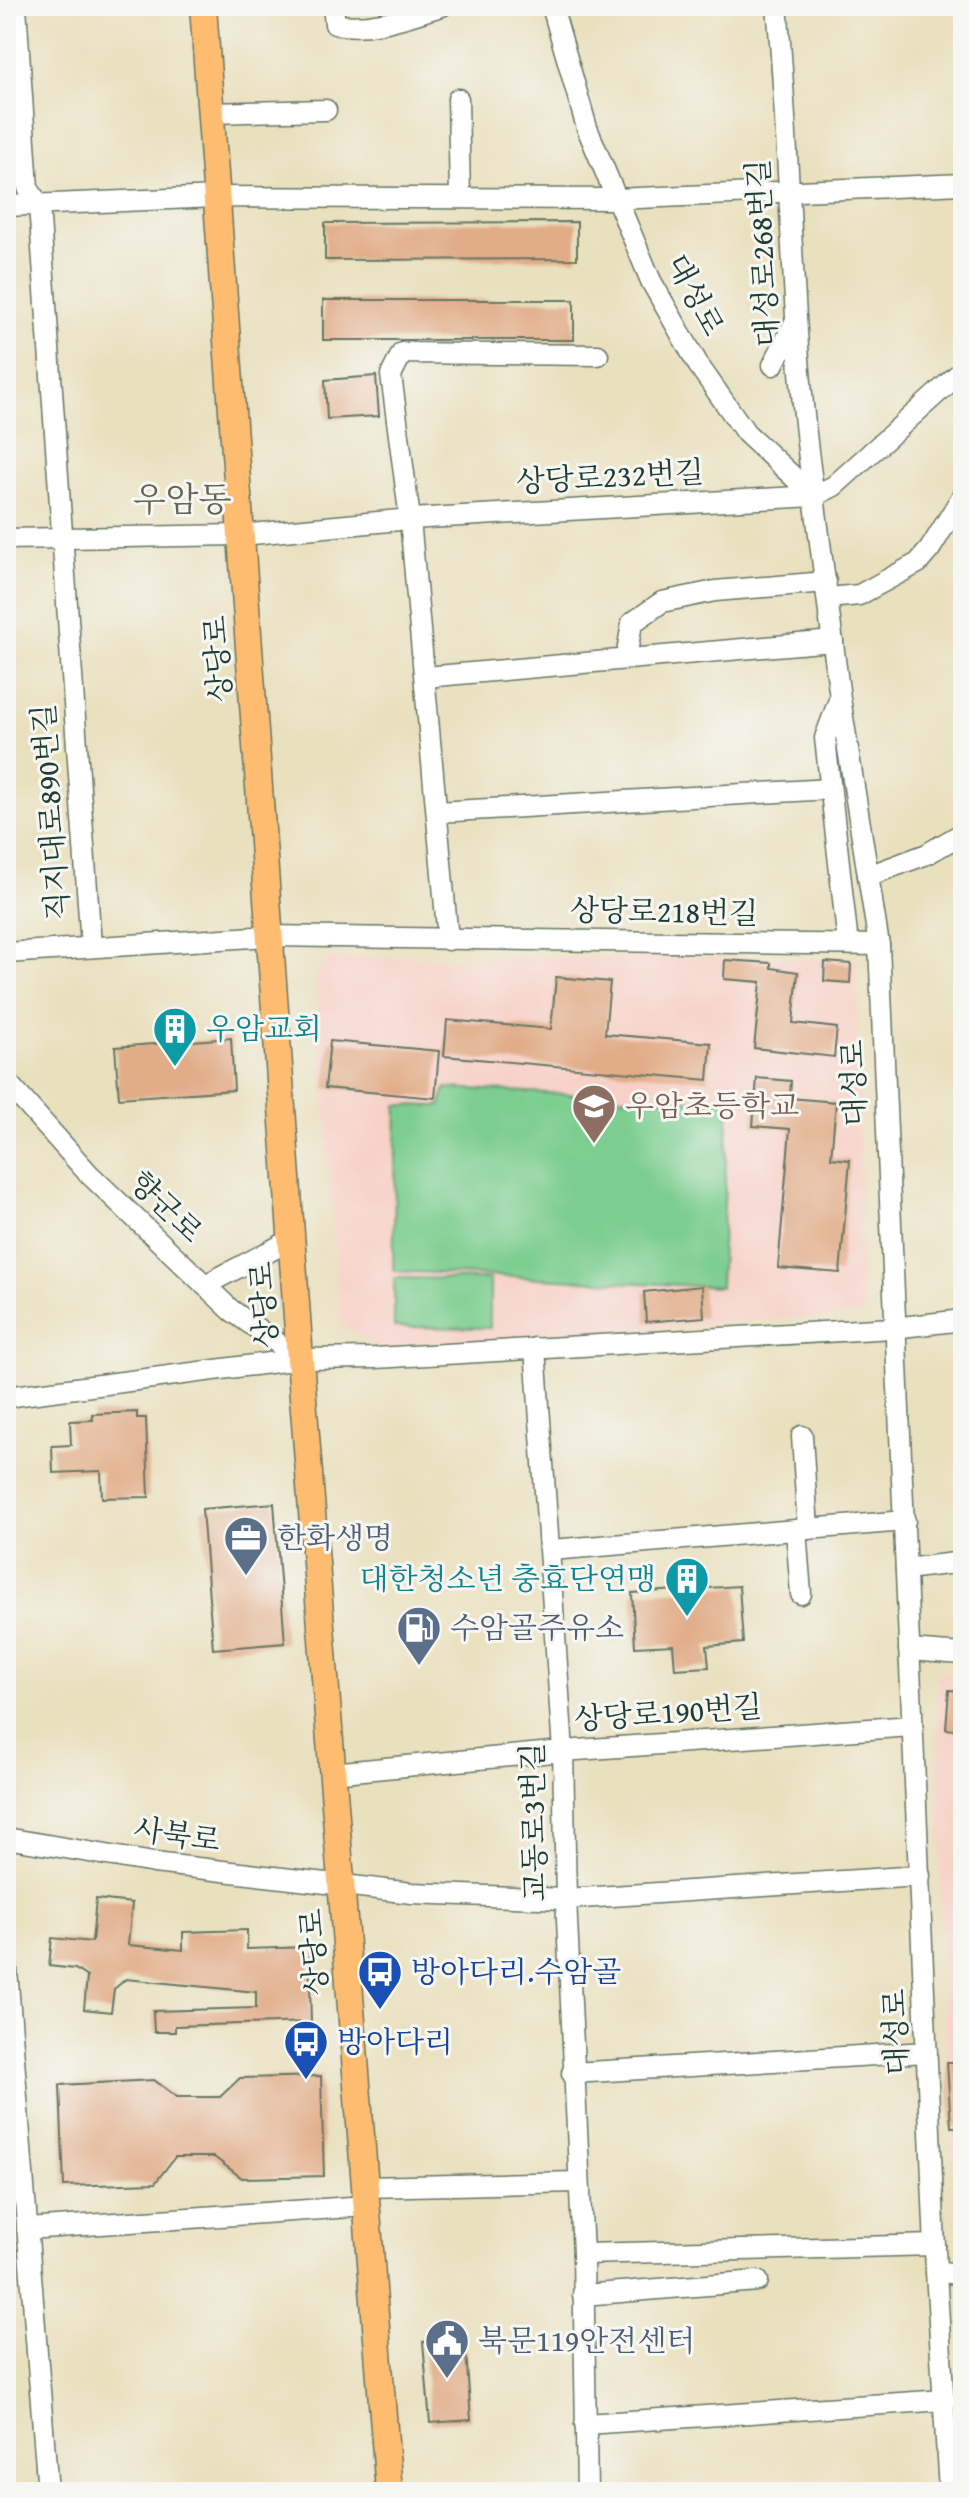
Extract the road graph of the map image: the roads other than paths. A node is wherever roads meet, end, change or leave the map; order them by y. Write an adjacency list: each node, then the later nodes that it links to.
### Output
1 (16, 6): 15 (street, 직지대로890번길)
2 (203, 6): 9 (main road, 상당로)
3 (333, 6): 4 (street)
4 (442, 6)
5 (552, 6): 14 (street, 대성로)
6 (777, 6): 11 (street, 대성로268번길)
7 (458, 99): 13 (street)
8 (326, 110): 9 (street)
9 (211, 113): 12 (main road, 상당로)
10 (963, 184): 11 (street)
11 (789, 193): 14 (street); 17 (street, 대성로268번길)
12 (217, 197): 13 (street); 15 (street); 24 (main road, 상당로)
13 (460, 198): 14 (street)
14 (615, 199): 22 (street, 대성로)
15 (39, 205): 16 (street); 25 (street, 직지대로890번길)
16 (6, 206)
17 (796, 320): 19 (street); 22 (street, 대성로268번길)
18 (598, 355): 23 (street)
19 (773, 365)
20 (963, 370): 22 (street)
21 (963, 495): 27 (street)
22 (814, 496): 23 (street, 상당로232번길); 27 (street, 대성로)
23 (410, 519): 24 (street, 상당로232번길); 30 (street)
24 (241, 535): 25 (street, 상당로232번길); 36 (main road, 상당로)
25 (61, 537): 26 (street, 상당로232번길); 40 (street, 직지대로890번길)
26 (6, 539)
27 (827, 590): 28 (street, 대성로); 29 (street)
28 (833, 641): 29 (street); 31 (street, 대성로)
29 (626, 659): 30 (street)
30 (425, 677): 33 (street)
31 (840, 698): 32 (street); 35 (street, 대성로)
32 (830, 789): 33 (street); 38 (street)
33 (437, 812): 37 (street)
34 (963, 833): 35 (street)
35 (868, 876): 39 (street, 대성로)
36 (269, 936): 37 (street, 상당로218번길); 40 (street, 상당로218번길); 43 (main road, 상당로)
37 (448, 940): 38 (street, 상당로218번길)
38 (848, 944): 39 (street, 상당로218번길)
39 (879, 945): 46 (street, 대성로)
40 (91, 946): 41 (street, 상당로218번길)
41 (6, 953)
42 (6, 1081): 44 (street, 향군로)
43 (291, 1240): 44 (street); 48 (main road, 상당로)
44 (205, 1285): 48 (street, 향군로)
45 (963, 1320): 46 (street)
46 (893, 1328): 47 (street); 51 (street, 대성로)
47 (535, 1348): 48 (street); 53 (street, 교동로3번길)
48 (300, 1359): 49 (street); 61 (main road, 상당로)
49 (6, 1397)
50 (802, 1436): 52 (street)
51 (905, 1521): 52 (street); 55 (street, 대성로)
52 (802, 1529): 53 (street); 56 (street)
53 (551, 1550): 60 (street, 교동로3번길)
54 (963, 1562): 55 (street)
55 (906, 1569): 57 (street, 대성로)
56 (801, 1594)
57 (909, 1650): 58 (street); 59 (street, 대성로)
58 (963, 1654)
59 (912, 1726): 60 (street, 상당로190번길); 63 (street, 대성로)
60 (563, 1751): 61 (street, 상당로190번길); 65 (street, 교동로3번길)
61 (332, 1773): 64 (main road, 상당로)
62 (6, 1838): 64 (street, 사북로)
63 (920, 1876): 65 (street, 사북로); 67 (street, 대성로)
64 (341, 1886): 65 (street, 사북로); 71 (main road, 상당로)
65 (566, 1899): 68 (street, 교동로3번길)
66 (6, 1957): 69 (street)
67 (927, 2052): 68 (street); 73 (street, 대성로)
68 (572, 2073): 70 (street, 교동로3번길)
69 (12, 2129): 72 (street)
70 (579, 2182): 71 (street); 74 (street, 교동로3번길)
71 (365, 2197): 72 (street); 83 (main road, 상당로)
72 (27, 2229): 82 (street)
73 (935, 2245): 74 (street); 75 (street, 대성로)
74 (583, 2254): 78 (street, 교동로3번길)
75 (936, 2271): 76 (street); 79 (street, 대성로)
76 (963, 2275)
77 (758, 2281): 78 (street)
78 (583, 2295): 80 (street, 교동로3번길)
79 (945, 2400): 80 (street); 81 (street, 대성로)
80 (585, 2424): 84 (street, 교동로3번길)
81 (954, 2428): 85 (street, 대성로)
82 (48, 2492)
83 (389, 2492)
84 (587, 2492)
85 (949, 2492)

